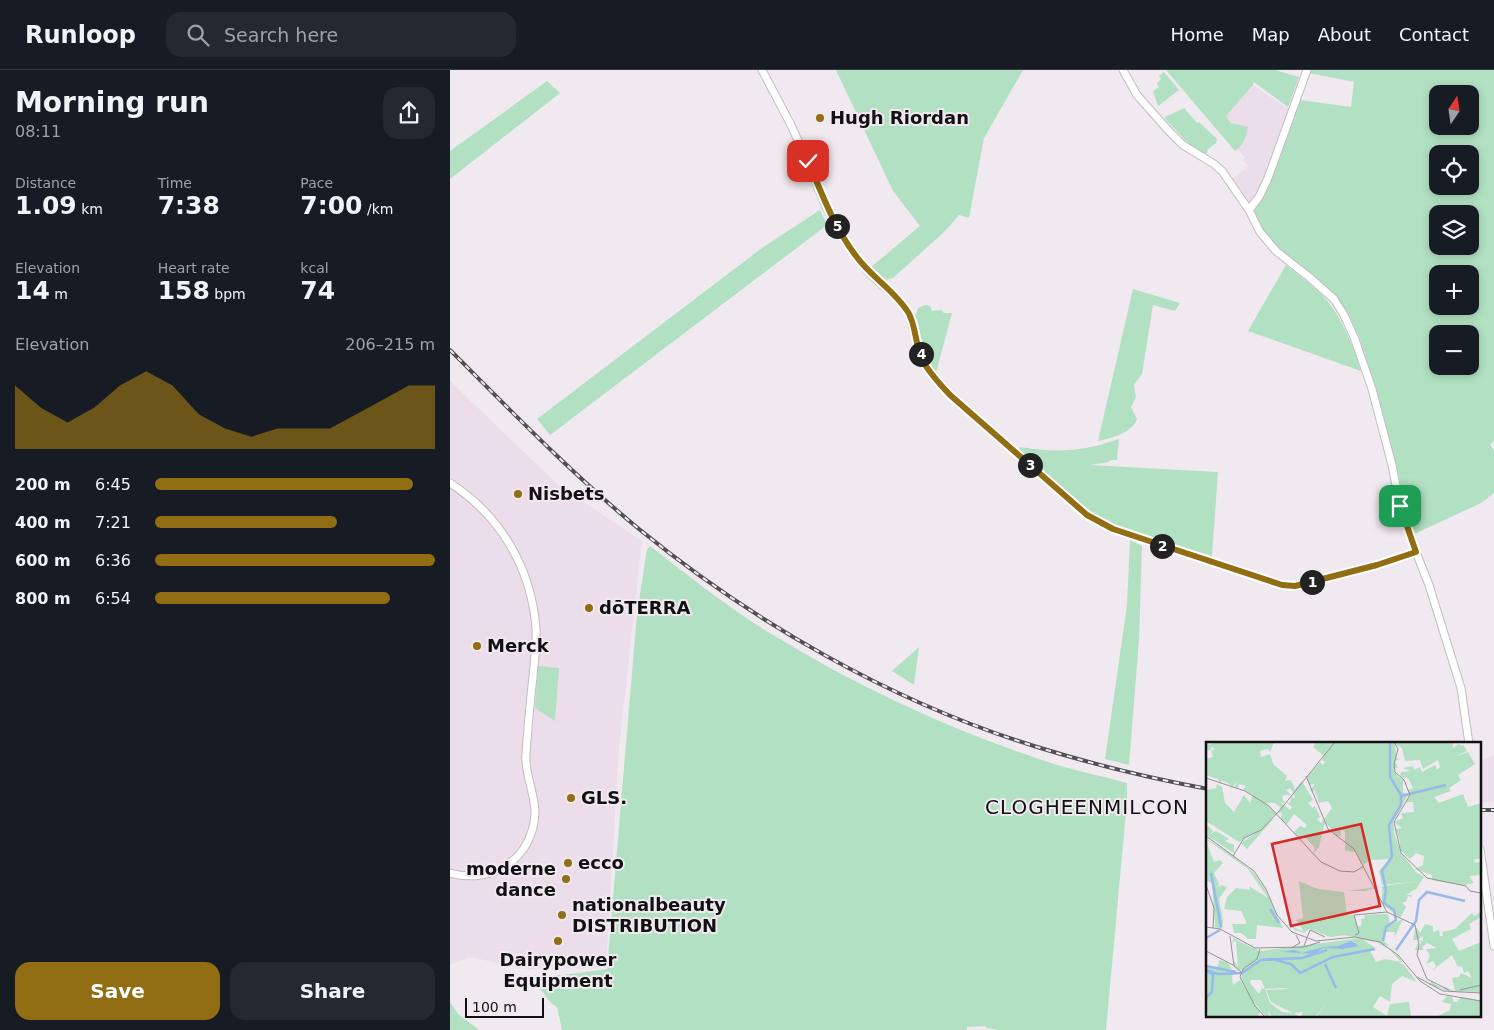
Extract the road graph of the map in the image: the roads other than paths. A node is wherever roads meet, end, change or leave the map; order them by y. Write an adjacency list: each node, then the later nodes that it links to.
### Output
1 (762, 70): 6 (street)
2 (1122, 70): 4 (street)
3 (1307, 70): 4 (street)
4 (1249, 210): 6 (street)
5 (450, 484): 9 (street)
6 (1416, 552): 7 (street)
7 (1469, 742)
8 (1482, 863): 10 (street)
9 (450, 873)
10 (1494, 946)

